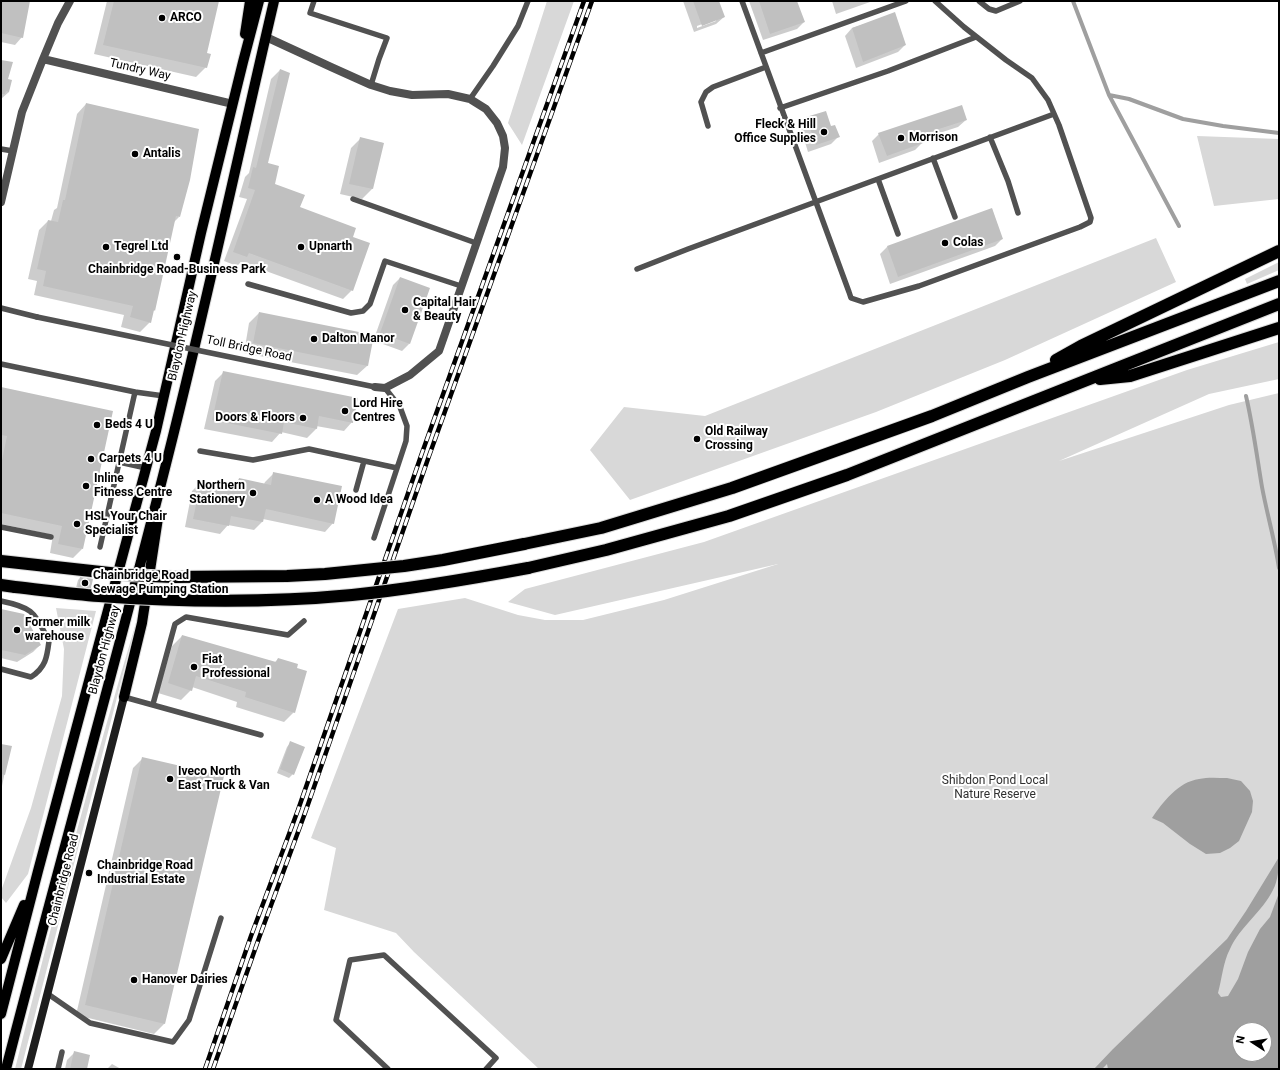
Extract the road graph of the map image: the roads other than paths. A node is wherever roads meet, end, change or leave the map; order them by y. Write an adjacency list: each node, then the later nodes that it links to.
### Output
1 (70, 1): 15 (street)
2 (250, 1): 16 (main road)
3 (259, 1): 16 (main road, Blaydon Highway)
4 (274, 1): 13 (main road, Blaydon Highway)
5 (314, 1): 18 (lane)
6 (528, 1): 19 (lane)
7 (742, 1): 14 (lane)
8 (906, 1): 14 (lane)
9 (935, 1): 12 (lane)
10 (979, 1): 11 (lane)
11 (1020, 1)
12 (976, 36): 21 (lane); 22 (lane)
13 (266, 37): 18 (street, Toll Bridge Road); 52 (main road, Blaydon Highway)
14 (761, 53): 17 (lane)
15 (43, 59): 20 (street, Tundry Way); 26 (street)
16 (242, 62): 20 (main road, Blaydon Highway)
17 (766, 68): 21 (lane); 23 (lane)
18 (371, 85): 19 (street, Toll Bridge Road)
19 (470, 99): 35 (street, Toll Bridge Road)
20 (233, 104): 50 (main road, Blaydon Highway)
21 (780, 108): 31 (lane)
22 (1054, 114): 24 (lane); 31 (lane)
23 (708, 126)
24 (990, 137): 27 (lane); 32 (lane)
25 (1, 149): 26 (lane)
26 (13, 151): 30 (street)
27 (933, 158): 28 (lane); 33 (lane)
28 (878, 179): 31 (lane); 34 (lane)
29 (353, 199): 35 (lane)
30 (1, 202)
31 (815, 202): 37 (lane)
32 (1018, 212)
33 (955, 217)
34 (898, 234)
35 (476, 243): 40 (street, Toll Bridge Road)
36 (1279, 251): 45 (highway)
37 (637, 269)
38 (1279, 281): 45 (highway)
39 (248, 284): 40 (lane)
40 (461, 286): 48 (street, Toll Bridge Road)
41 (1279, 304): 46 (highway)
42 (1, 308): 47 (lane, Toll Bridge Road, bridge)
43 (1279, 328): 46 (highway)
44 (1, 364): 49 (lane)
45 (1028, 378): 62 (highway, bridge)
46 (1085, 381): 63 (highway, bridge)
47 (376, 388): 48 (street, Toll Bridge Road)
48 (385, 388): 56 (lane)
49 (135, 392): 50 (lane); 54 (lane)
50 (164, 396): 55 (main road, Blaydon Highway)
51 (200, 451): 53 (lane)
52 (167, 461): 67 (main road); 76 (main road, Blaydon Highway)
53 (364, 461): 56 (lane); 57 (lane)
54 (119, 462): 55 (lane); 61 (lane)
55 (146, 468): 70 (main road, Blaydon Highway)
56 (397, 468): 60 (lane)
57 (356, 490)
58 (1, 526): 59 (lane)
59 (51, 537)
60 (374, 538)
61 (100, 547)
62 (1, 561)
63 (1, 585)
64 (1, 601): 66 (lane)
65 (304, 621): 68 (lane)
66 (1, 669)
67 (124, 697): 68 (lane); 73 (main road, Chainbridge Road)
68 (153, 704): 69 (lane)
69 (262, 735)
70 (38, 872): 72 (main road); 74 (main road, Blaydon Highway)
71 (221, 918): 73 (lane)
72 (1, 959)
73 (48, 994): 77 (main road, Chainbridge Road)
74 (1, 1014)
75 (62, 1052): 78 (lane)
76 (6, 1069)
77 (28, 1069)
78 (58, 1069)
79 (388, 1069): 80 (lane)
80 (486, 1069)

